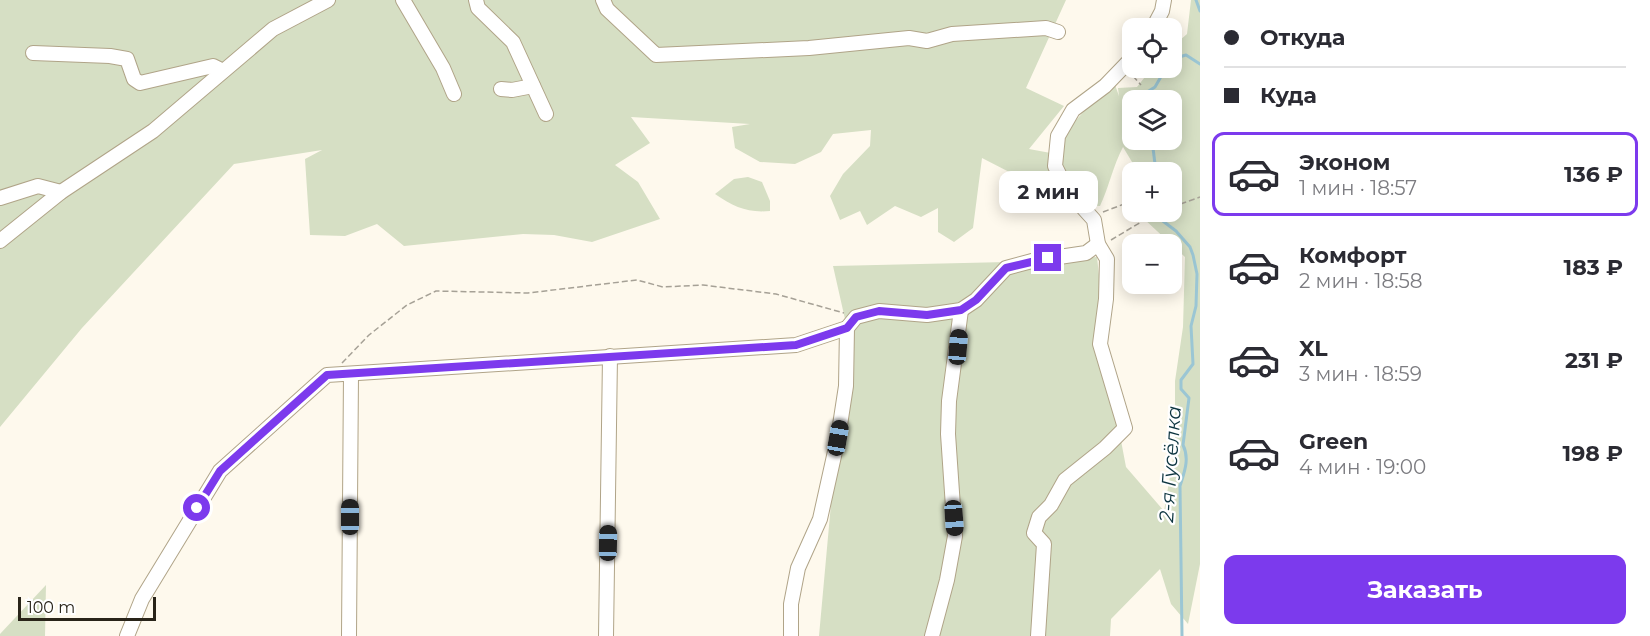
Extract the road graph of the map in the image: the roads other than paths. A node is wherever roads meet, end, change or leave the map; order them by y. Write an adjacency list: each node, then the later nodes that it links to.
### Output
1 (328, 0): 10 (street)
2 (403, 0): 13 (street)
3 (476, 0): 11 (street)
4 (603, 0): 7 (street)
5 (1164, 0): 6 (street)
6 (1158, 18)
7 (1058, 32)
8 (33, 53): 10 (street)
9 (1122, 68): 18 (street)
10 (223, 71): 15 (street)
11 (533, 86): 12 (street); 14 (street)
12 (501, 89)
13 (454, 94)
14 (546, 114)
15 (61, 192): 16 (street); 17 (street)
16 (0, 198)
17 (0, 241)
18 (1098, 244): 19 (street); 30 (street)
19 (961, 310): 20 (street); 29 (street)
20 (847, 328): 21 (street); 23 (street)
21 (610, 356): 22 (street); 26 (street)
22 (351, 374): 24 (street); 25 (street)
23 (792, 635)
24 (127, 636)
25 (349, 636)
26 (606, 636)
27 (920, 636): 28 (street)
28 (926, 636)
29 (932, 636)
30 (1038, 636)

